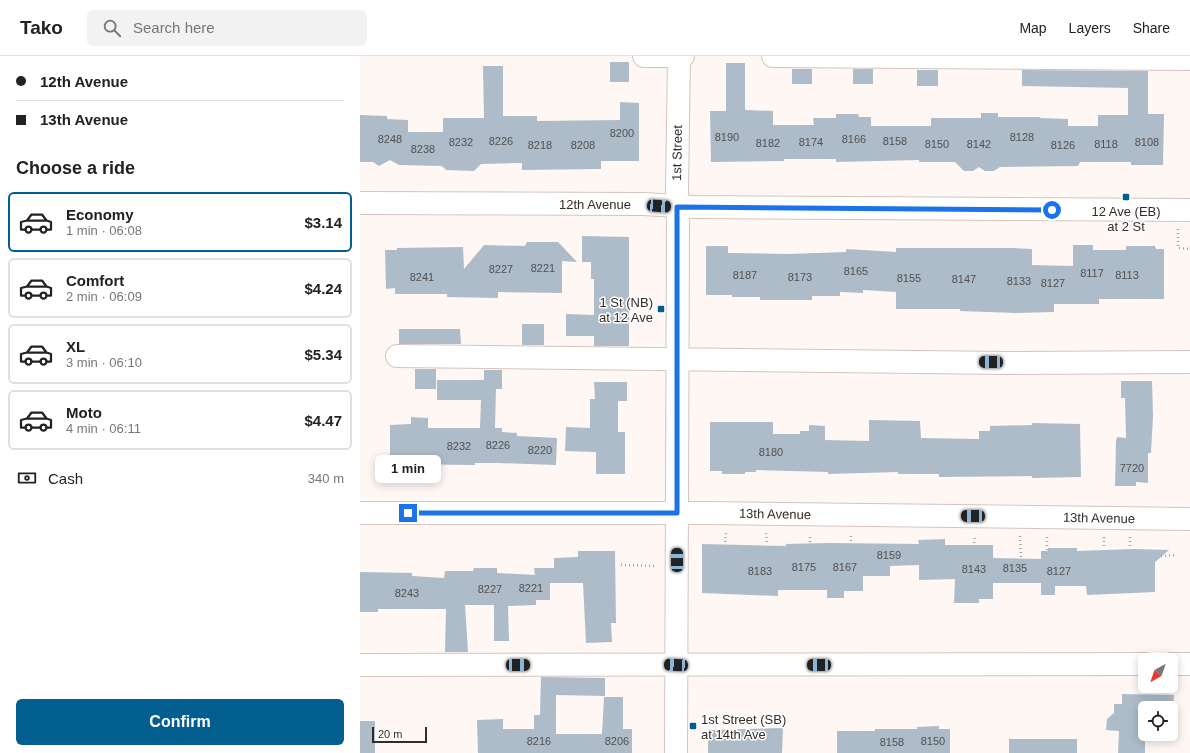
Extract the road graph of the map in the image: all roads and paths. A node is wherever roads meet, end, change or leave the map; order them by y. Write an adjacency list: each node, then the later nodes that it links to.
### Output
1 (644, 56): 2 (street)
2 (679, 56): 3 (street); 7 (street, 1st Street)
3 (683, 56)
4 (773, 56): 5 (street)
5 (1190, 59)
6 (360, 203): 7 (street, 12th Avenue)
7 (677, 207): 8 (street, 12th Avenue); 11 (street, 1st Street)
8 (1184, 219): 9 (path)
9 (1190, 249)
10 (397, 356): 11 (street)
11 (677, 358): 12 (street); 14 (street, 1st Street)
12 (1190, 362)
13 (360, 513): 14 (street, 13th Avenue)
14 (677, 513): 15 (street, 13th Avenue); 26 (street, 1st Street)
15 (1190, 519)
16 (1018, 532): 19 (path)
17 (1177, 555): 18 (path)
18 (1161, 556)
19 (1021, 557)
20 (621, 565): 21 (path)
21 (661, 566)
22 (1138, 664): 26 (street)
23 (1178, 664): 24 (street)
24 (1190, 664)
25 (360, 665): 26 (street)
26 (676, 665): 27 (street, 1st Street)
27 (676, 753)

